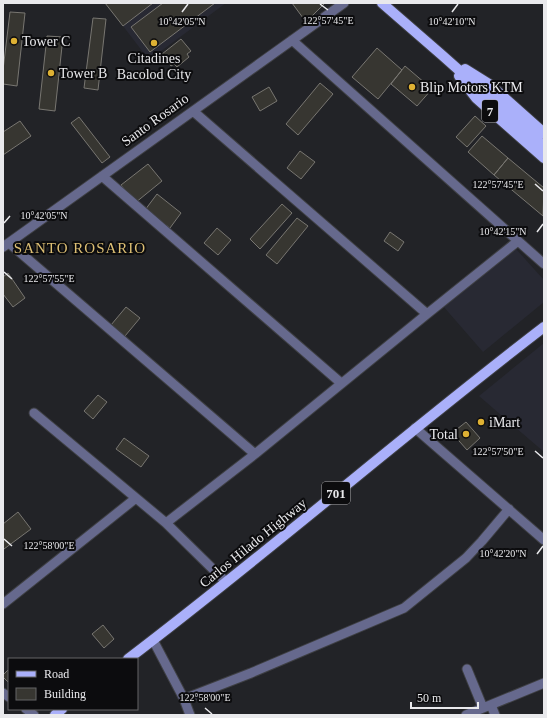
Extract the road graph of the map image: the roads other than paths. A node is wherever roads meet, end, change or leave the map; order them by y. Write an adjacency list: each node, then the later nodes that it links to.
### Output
1 (344, 3): 3 (street, Santo Rosario)
2 (382, 3): 4 (main road, 7)
3 (292, 40): 5 (street, Santo Rosario); 10 (street)
4 (443, 56): 6 (main road, 7); 7 (main road, 7); 8 (main road, 7)
5 (193, 111): 9 (street, Santo Rosario); 13 (street)
6 (544, 133)
7 (544, 146)
8 (544, 158)
9 (102, 176): 11 (street, Santo Rosario); 15 (street)
10 (518, 241): 12 (street); 13 (street)
11 (6, 245): 18 (street)
12 (544, 264)
13 (427, 314): 15 (street)
14 (544, 327): 17 (main road, Carlos Hilado Highway / 701)
15 (341, 383): 18 (street)
16 (34, 413): 19 (street)
17 (415, 428): 20 (street); 23 (main road, Carlos Hilado Highway / 701)
18 (254, 454): 21 (street)
19 (136, 498): 21 (street); 24 (street)
20 (509, 509): 22 (street); 29 (street)
21 (166, 523): 23 (street)
22 (544, 540)
23 (226, 582): 25 (main road, Carlos Hilado Highway / 701)
24 (3, 604)
25 (153, 640): 26 (main road, Carlos Hilado Highway / 701); 29 (street)
26 (129, 658)
27 (467, 669): 30 (street)
28 (544, 683): 30 (street)
29 (184, 699): 31 (street)
30 (487, 706): 32 (street); 33 (street)
31 (190, 715)
32 (466, 715)
33 (495, 715)

